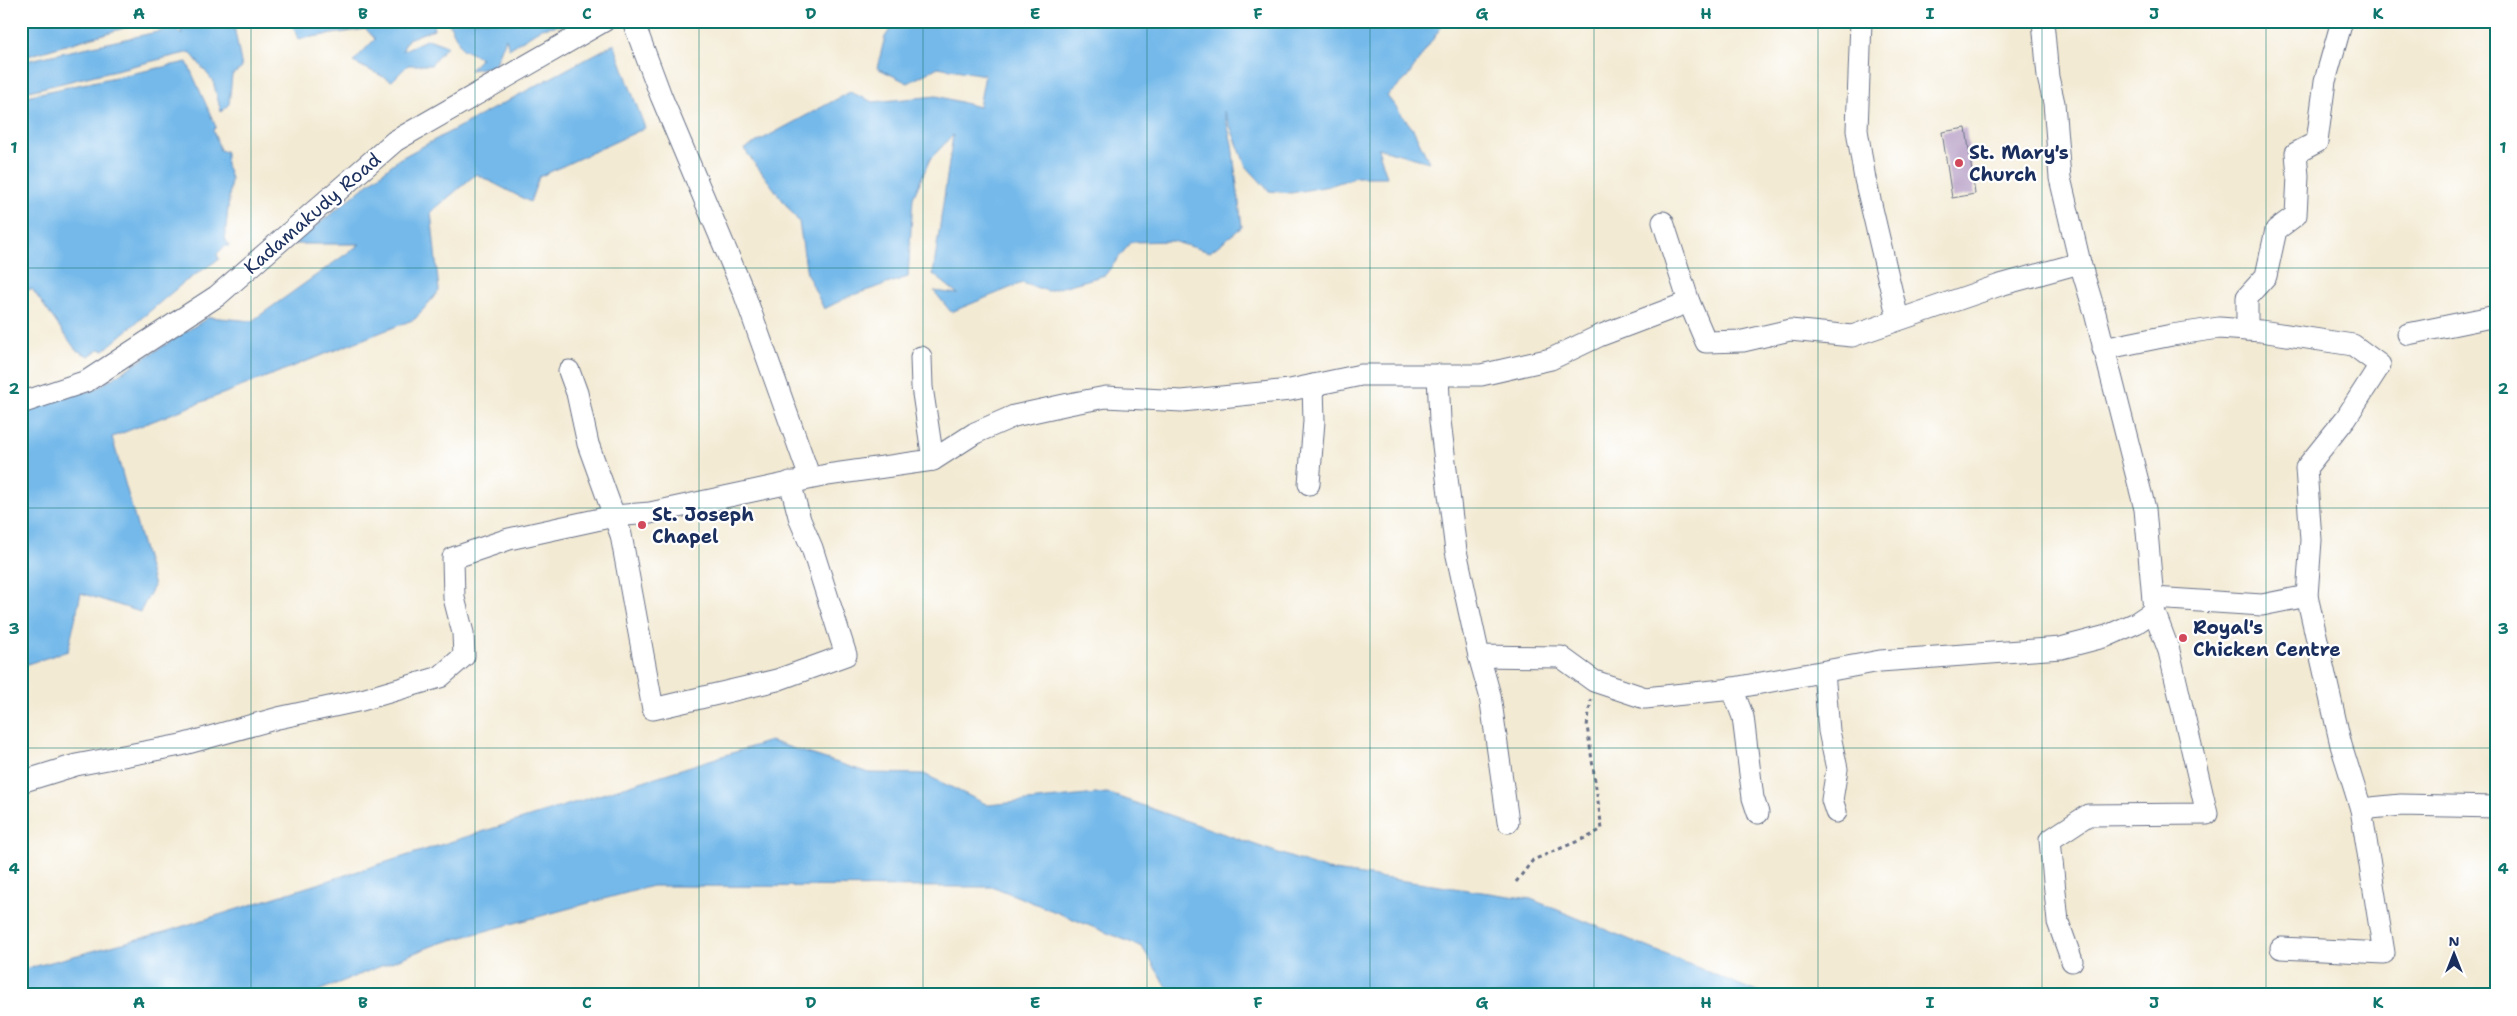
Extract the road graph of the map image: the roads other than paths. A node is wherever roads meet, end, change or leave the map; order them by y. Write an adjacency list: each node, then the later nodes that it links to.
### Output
1 (604, 21): 18 (street, Kadamakudy Road)
2 (633, 21): 20 (street)
3 (1861, 21): 10 (street)
4 (2043, 21): 7 (street)
5 (2342, 21): 11 (street)
6 (1663, 222): 8 (street)
7 (2080, 263): 10 (street); 13 (street)
8 (1689, 302): 10 (street); 16 (street)
9 (2496, 316): 12 (street)
10 (1898, 319)
11 (2247, 330): 13 (street); 23 (street)
12 (2408, 334)
13 (2103, 349): 24 (street)
14 (921, 357): 19 (street)
15 (569, 371): 22 (street)
16 (1438, 375): 17 (street); 25 (street)
17 (1313, 385): 19 (street); 21 (street)
18 (21, 403)
19 (933, 460): 20 (street)
20 (800, 480): 22 (street); 22 (street)
21 (1308, 484)
22 (614, 516): 28 (street)
23 (2307, 596): 24 (street); 30 (street)
24 (2153, 605): 26 (street); 35 (street)
25 (1478, 656): 27 (street); 33 (street)
26 (1824, 672): 27 (street); 31 (street)
27 (1732, 688): 32 (street)
28 (21, 782)
29 (2496, 807): 30 (street)
30 (2360, 809): 34 (street)
31 (1836, 812)
32 (1758, 813)
33 (1508, 822)
34 (2281, 948)
35 (2072, 961)

